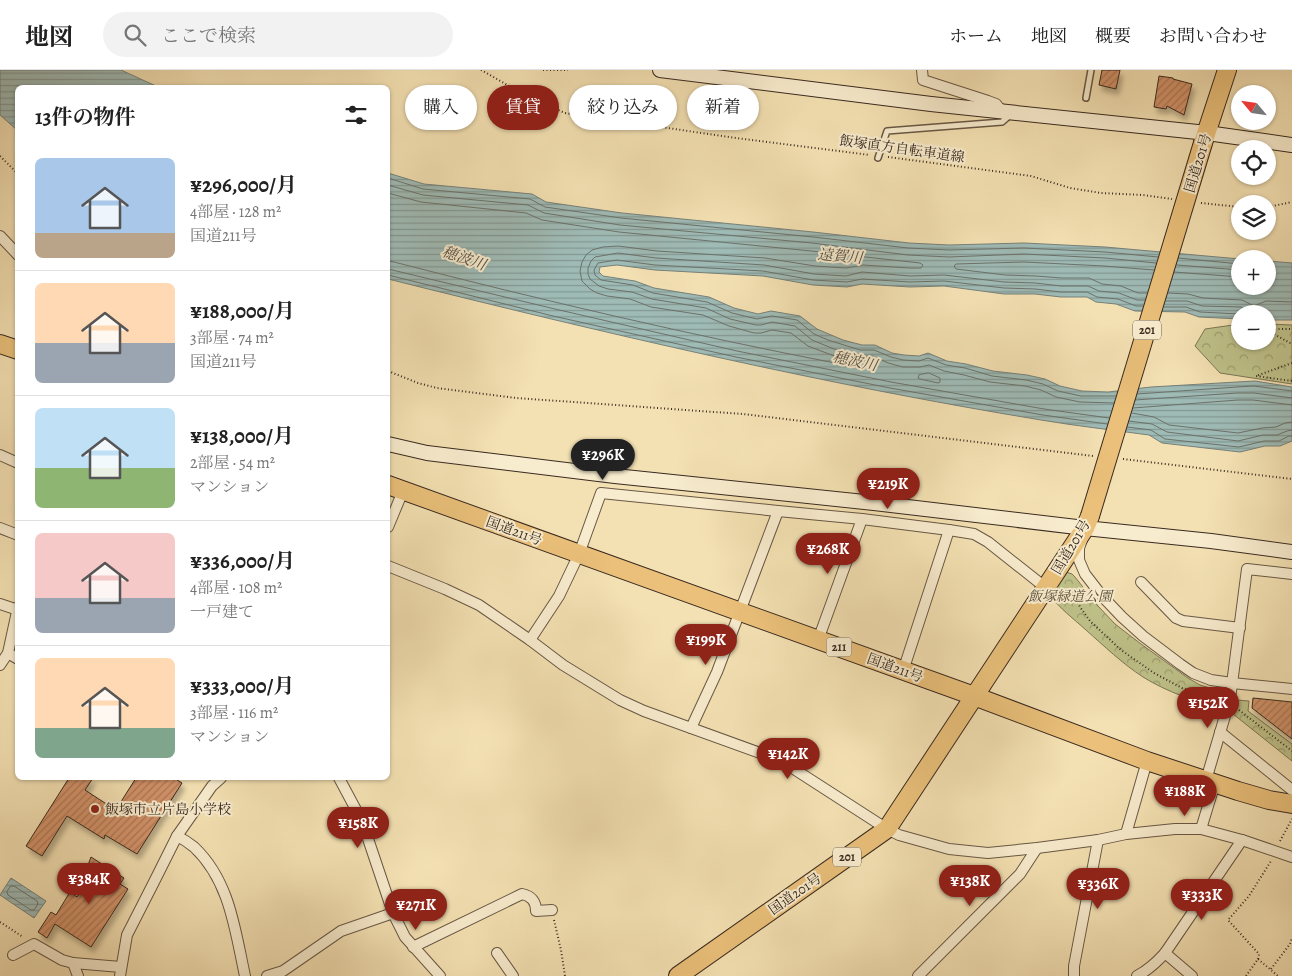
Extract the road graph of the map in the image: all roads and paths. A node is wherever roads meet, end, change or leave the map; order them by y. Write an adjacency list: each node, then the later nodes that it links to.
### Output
1 (481, 70): 13 (path, 飯塚直方自転車道線)
2 (543, 70): 3 (path)
3 (568, 70)
4 (660, 70): 9 (street)
5 (922, 70): 9 (street)
6 (1091, 70): 8 (lane)
7 (1227, 70): 10 (highway, 国道201号 / 201)
8 (1086, 98)
9 (1007, 111): 10 (street); 13 (lane)
10 (1205, 138): 11 (street); 41 (highway, 国道201号 / 201, bridge)
11 (1292, 145)
12 (0, 156): 14 (path)
13 (878, 157): 15 (path, 飯塚直方自転車道線)
14 (15, 171)
15 (1178, 200)
16 (1292, 202): 18 (path)
17 (1196, 203): 19 (path)
18 (1276, 205)
19 (1231, 206)
20 (0, 236): 21 (street)
21 (15, 252)
22 (1276, 330): 23 (path)
23 (1292, 330)
24 (1276, 335): 26 (path)
25 (0, 344): 27 (highway)
26 (1292, 344)
27 (15, 349)
28 (1292, 364): 30 (path)
29 (390, 372): 33 (path)
30 (1292, 382)
31 (390, 445): 41 (street)
32 (0, 455): 35 (street)
33 (1092, 456)
34 (1122, 459): 36 (path)
35 (15, 462)
36 (1292, 479)
37 (395, 488): 39 (street); 46 (highway, 国道211号 / 211)
38 (778, 511): 40 (street); 46 (street); 54 (street)
39 (390, 516)
40 (862, 519): 43 (street); 58 (street)
41 (1088, 522): 45 (street); 50 (highway, 国道201号 / 201); 62 (street)
42 (0, 528): 44 (street)
43 (949, 530): 50 (street); 61 (street)
44 (15, 534)
45 (1292, 552)
46 (579, 554): 54 (highway, 国道211号 / 211); 57 (street)
47 (390, 567): 57 (street)
48 (1292, 574): 55 (street)
49 (1140, 582): 55 (street)
50 (1046, 588): 64 (highway, 国道201号 / 201)
51 (1073, 593): 65 (path)
52 (0, 604): 53 (street)
53 (15, 608)
54 (740, 612): 58 (highway, 国道211号 / 211); 66 (street)
55 (1240, 628): 62 (street)
56 (15, 632): 59 (street)
57 (530, 640): 66 (street)
58 (818, 640): 61 (highway, 国道211号 / 211)
59 (13, 656): 60 (street)
60 (0, 666)
61 (903, 671): 64 (highway, 国道211号 / 211)
62 (1232, 683): 63 (street); 65 (street)
63 (1292, 689)
64 (974, 696): 69 (highway, 国道211号 / 211); 76 (highway, 国道201号 / 201)
65 (1230, 698): 67 (street); 68 (path)
66 (691, 728): 76 (street)
67 (1220, 732): 72 (street); 73 (street)
68 (1292, 751)
69 (1147, 760): 72 (highway, 国道211号 / 211); 78 (street)
70 (218, 780): 79 (street)
71 (340, 780): 86 (street)
72 (1210, 782): 74 (highway, 国道211号 / 211); 77 (street)
73 (1292, 790)
74 (1292, 804)
75 (1292, 819): 83 (path)
76 (887, 829): 82 (street); 104 (highway, 国道201号 / 201)
77 (1201, 829): 78 (street); 81 (street)
78 (1126, 834): 80 (street)
79 (178, 836): 97 (street); 99 (street)
80 (1098, 840): 82 (street); 106 (street)
81 (1242, 840): 83 (street); 92 (street)
82 (1036, 848): 105 (street)
83 (1275, 850): 84 (street); 94 (path)
84 (1292, 857)
85 (552, 910): 90 (street); 103 (path)
86 (393, 913): 90 (street); 100 (street)
87 (0, 922): 89 (path)
88 (1292, 938): 96 (path)
89 (34, 944): 93 (street); 95 (street)
90 (413, 947): 101 (street)
91 (497, 953): 102 (street)
92 (1165, 953): 107 (street); 108 (street)
93 (13, 955)
94 (1258, 959): 96 (path); 109 (path)
95 (73, 963): 97 (street); 98 (street)
96 (1270, 970): 110 (path)
97 (120, 971)
98 (78, 976)
99 (245, 976)
100 (267, 976)
101 (440, 976)
102 (513, 976)
103 (565, 976)
104 (678, 976)
105 (918, 976)
106 (1074, 976)
107 (1137, 976)
108 (1192, 976)
109 (1246, 976)
110 (1278, 976)

